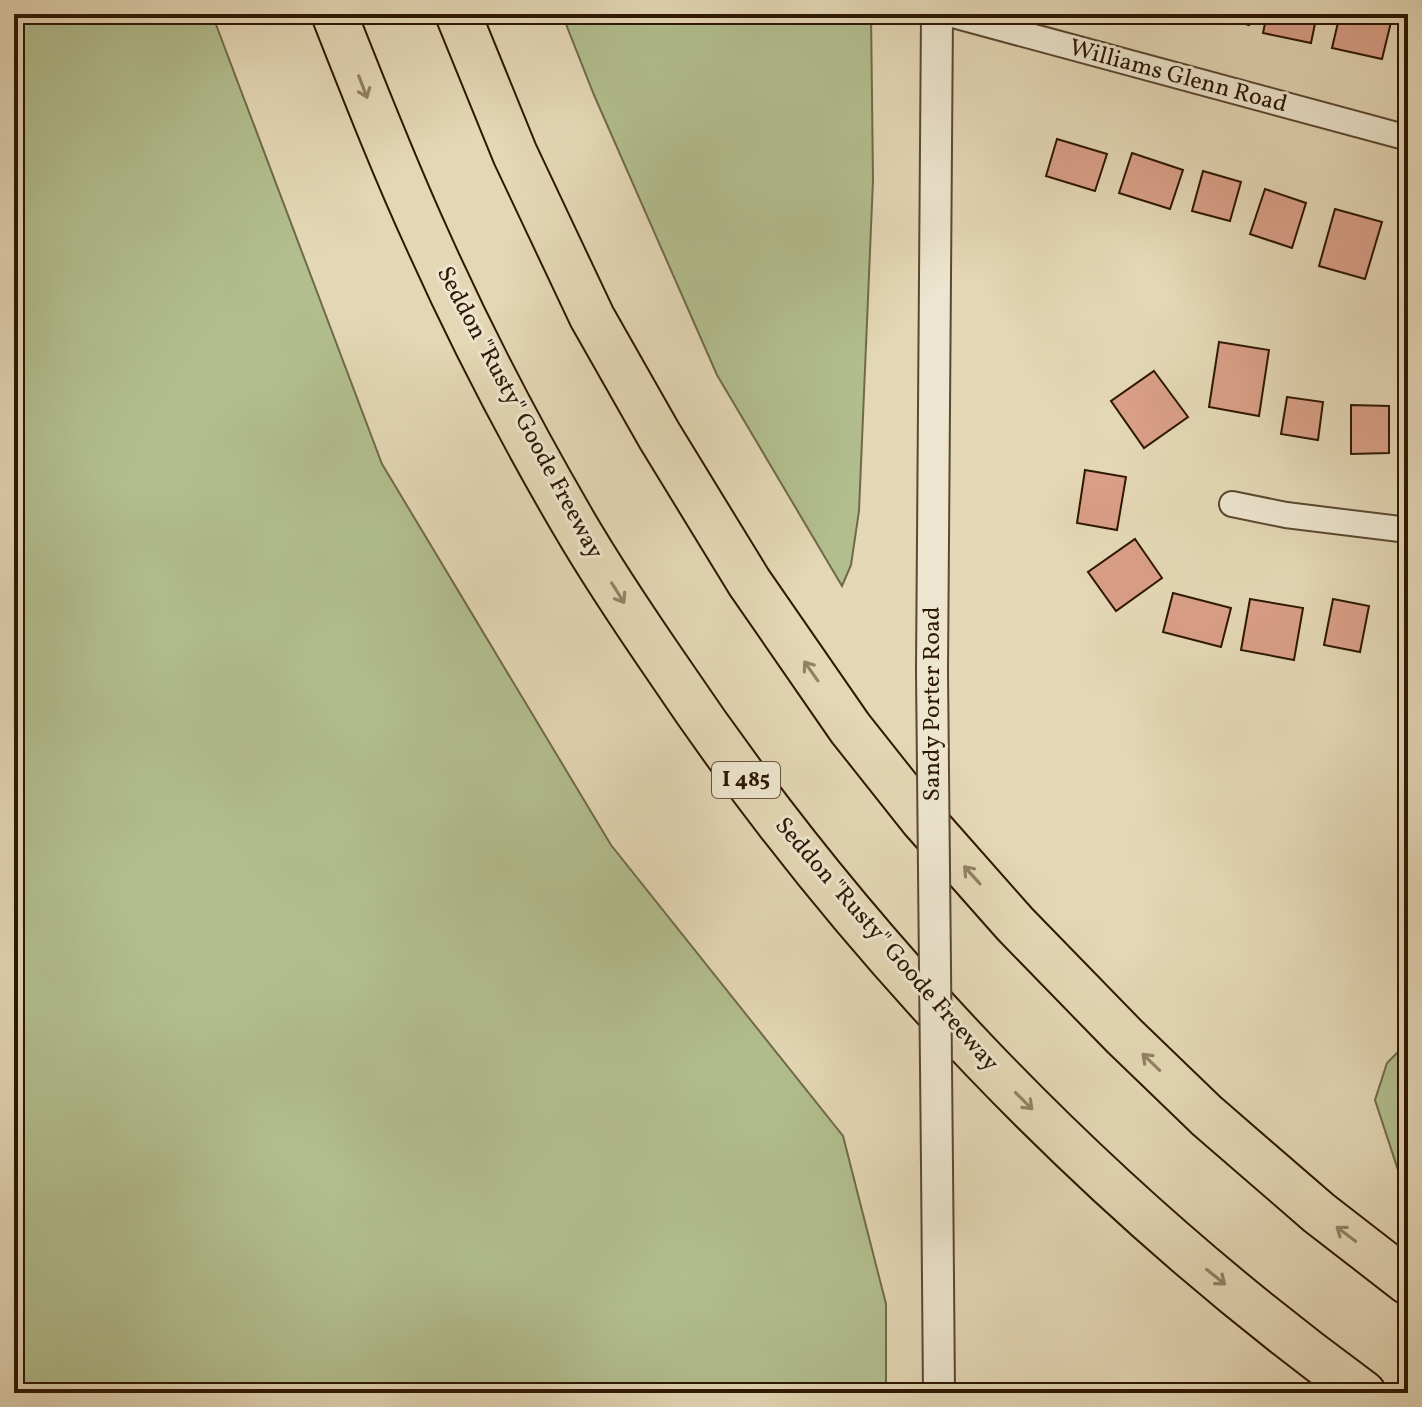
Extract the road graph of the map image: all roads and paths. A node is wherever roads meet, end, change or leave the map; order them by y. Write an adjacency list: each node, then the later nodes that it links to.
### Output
1 (334, 14): 10 (highway, Seddon "Rusty" Goode Freeway / I 485, one-way to 10)
2 (458, 14): 8 (highway, one-way to 2)
3 (937, 14): 9 (street, Sandy Porter Road, bridge)
4 (949, 14): 5 (street, Williams Glenn Road)
5 (1408, 138)
6 (1232, 504): 7 (street)
7 (1408, 530)
8 (1408, 1282)
9 (939, 1393)
10 (1363, 1393)

